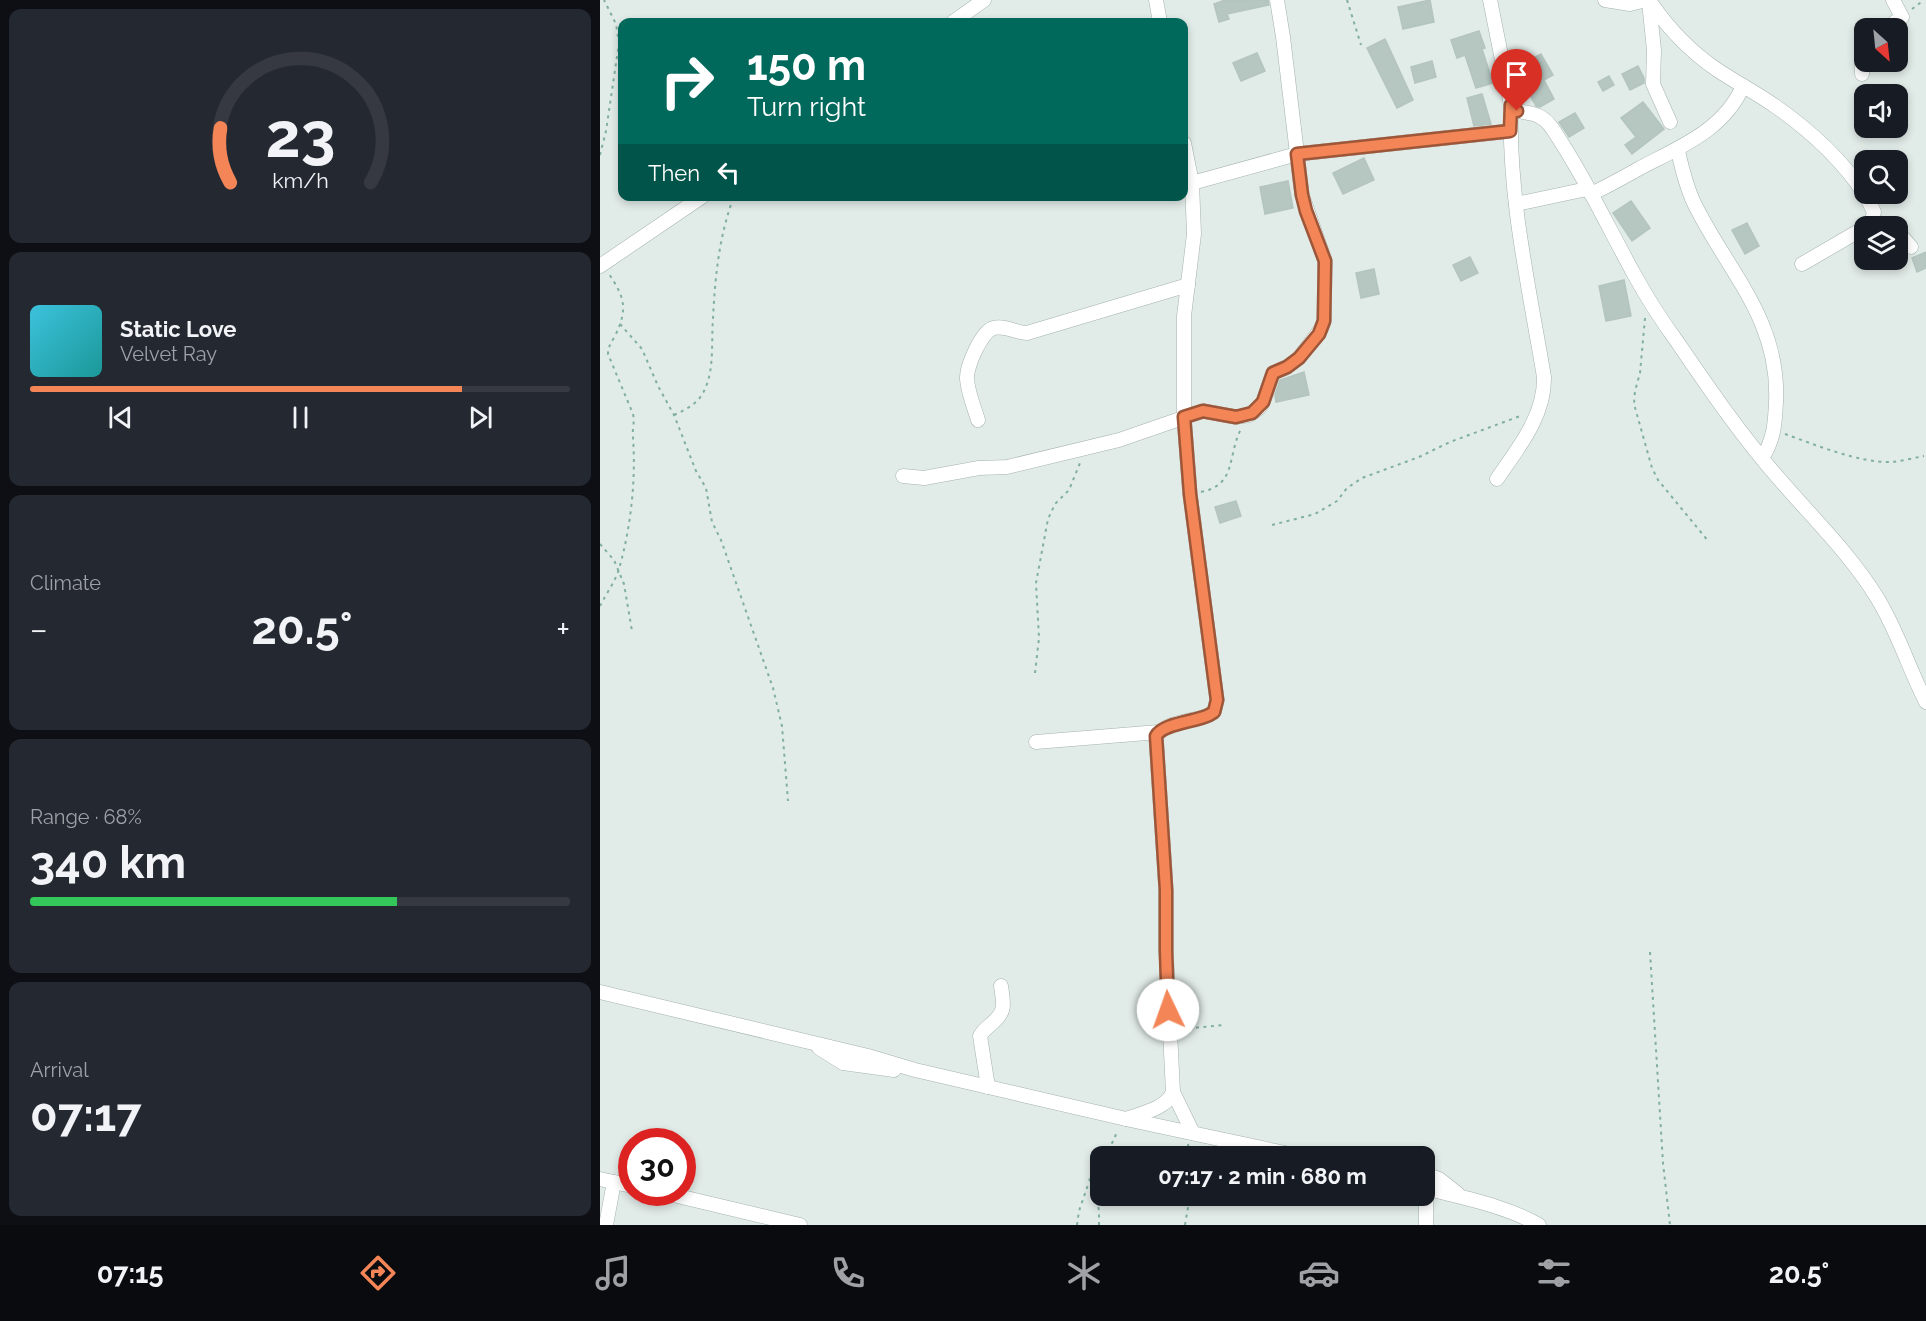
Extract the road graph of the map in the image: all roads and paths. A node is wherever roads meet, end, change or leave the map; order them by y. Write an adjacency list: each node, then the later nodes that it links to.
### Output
1 (604, 0): 13 (path)
2 (984, 0): 10 (street)
3 (1156, 0): 11 (street)
4 (1277, 0): 21 (street)
5 (1347, 0): 14 (path)
6 (1490, 0): 17 (street)
7 (1605, 0): 8 (street)
8 (1648, 0): 16 (street); 18 (street)
9 (1893, 0): 12 (street)
10 (959, 18)
11 (1159, 18)
12 (1901, 18)
13 (618, 37)
14 (1361, 45)
15 (618, 50): 22 (path)
16 (1743, 86): 20 (street); 24 (street)
17 (1511, 105): 19 (street); 26 (street)
18 (1670, 122)
19 (1510, 131): 21 (street); 29 (street)
20 (1678, 151): 26 (street); 43 (street)
21 (1297, 154): 25 (street); 40 (street)
22 (600, 155)
23 (1188, 163): 25 (street)
24 (1854, 180)
25 (1192, 183): 35 (street)
26 (1589, 192): 29 (street); 36 (street)
27 (696, 201): 34 (street)
28 (732, 201): 39 (path)
29 (1516, 204): 38 (street)
30 (1854, 233): 33 (street)
31 (1908, 244): 32 (street)
32 (1911, 247)
33 (1802, 264)
34 (601, 265): 37 (path)
35 (1188, 285): 41 (street); 42 (street)
36 (1649, 301): 46 (street); 51 (path)
37 (620, 324): 39 (path); 53 (path)
38 (1537, 411): 48 (street); 50 (path)
39 (674, 415): 60 (path)
40 (1249, 415): 41 (street); 49 (path)
41 (1184, 417): 44 (street); 49 (street)
42 (978, 420)
43 (1774, 430): 45 (path); 46 (street)
44 (1083, 449): 47 (street); 56 (path)
45 (1924, 456)
46 (1762, 458): 57 (street)
47 (903, 476)
48 (1497, 479)
49 (1190, 494): 58 (street)
50 (1272, 525)
51 (1709, 542)
52 (600, 544): 53 (path)
53 (618, 571): 54 (path); 55 (path)
54 (600, 606)
55 (632, 631)
56 (1035, 673)
57 (1926, 702)
58 (1159, 732): 59 (street); 65 (street)
59 (1036, 742)
60 (788, 801)
61 (1650, 952): 90 (path)
62 (1001, 986): 66 (street)
63 (600, 992): 66 (street)
64 (1225, 1025): 65 (path)
65 (1170, 1030): 67 (street)
66 (988, 1087): 68 (street)
67 (1173, 1092): 68 (street); 69 (street)
68 (1126, 1119): 69 (street); 70 (path)
69 (1193, 1133): 71 (street)
70 (1110, 1146)
71 (1253, 1146)
72 (1090, 1178): 76 (path)
73 (1435, 1178): 79 (street)
74 (600, 1179): 75 (street)
75 (614, 1182): 77 (street); 83 (street)
76 (1089, 1182): 85 (path); 86 (path)
77 (618, 1183)
78 (1435, 1190): 79 (street)
79 (1462, 1197): 89 (street)
80 (696, 1200): 84 (street)
81 (1188, 1206): 87 (path)
82 (1426, 1206): 88 (street)
83 (606, 1225)
84 (800, 1225)
85 (1077, 1225)
86 (1099, 1225)
87 (1185, 1225)
88 (1426, 1225)
89 (1539, 1225)
90 (1670, 1225)

